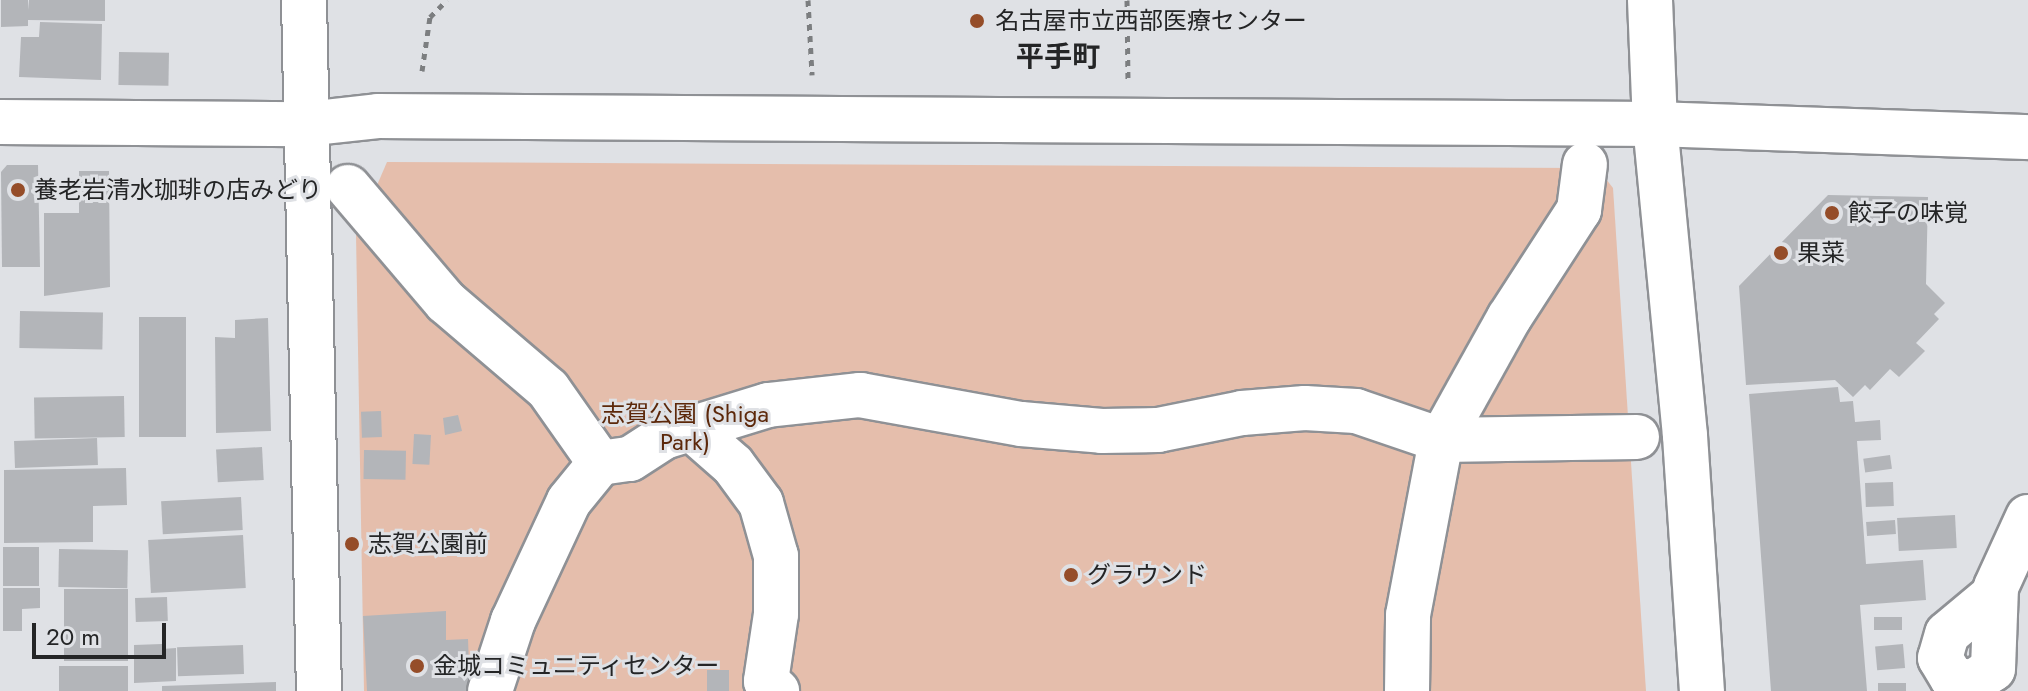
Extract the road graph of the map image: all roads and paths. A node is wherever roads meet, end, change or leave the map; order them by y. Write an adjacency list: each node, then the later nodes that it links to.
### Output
1 (304, 0): 10 (street)
2 (447, 0): 6 (path)
3 (808, 0): 7 (path)
4 (1127, 0): 8 (path)
5 (1650, 0): 11 (street)
6 (421, 75)
7 (812, 79)
8 (1128, 82)
9 (0, 122): 10 (street)
10 (306, 124): 11 (street); 21 (street)
11 (1655, 124): 12 (street); 25 (street)
12 (2028, 137)
13 (1585, 164): 17 (street)
14 (348, 187): 18 (street)
15 (693, 430): 17 (street); 18 (street); 23 (street)
16 (1637, 437): 17 (street)
17 (1441, 440): 24 (street)
18 (600, 463): 22 (street)
19 (2028, 517): 20 (street)
20 (2001, 680)
21 (319, 691)
22 (490, 691)
23 (777, 691)
24 (1407, 691)
25 (1702, 691)

